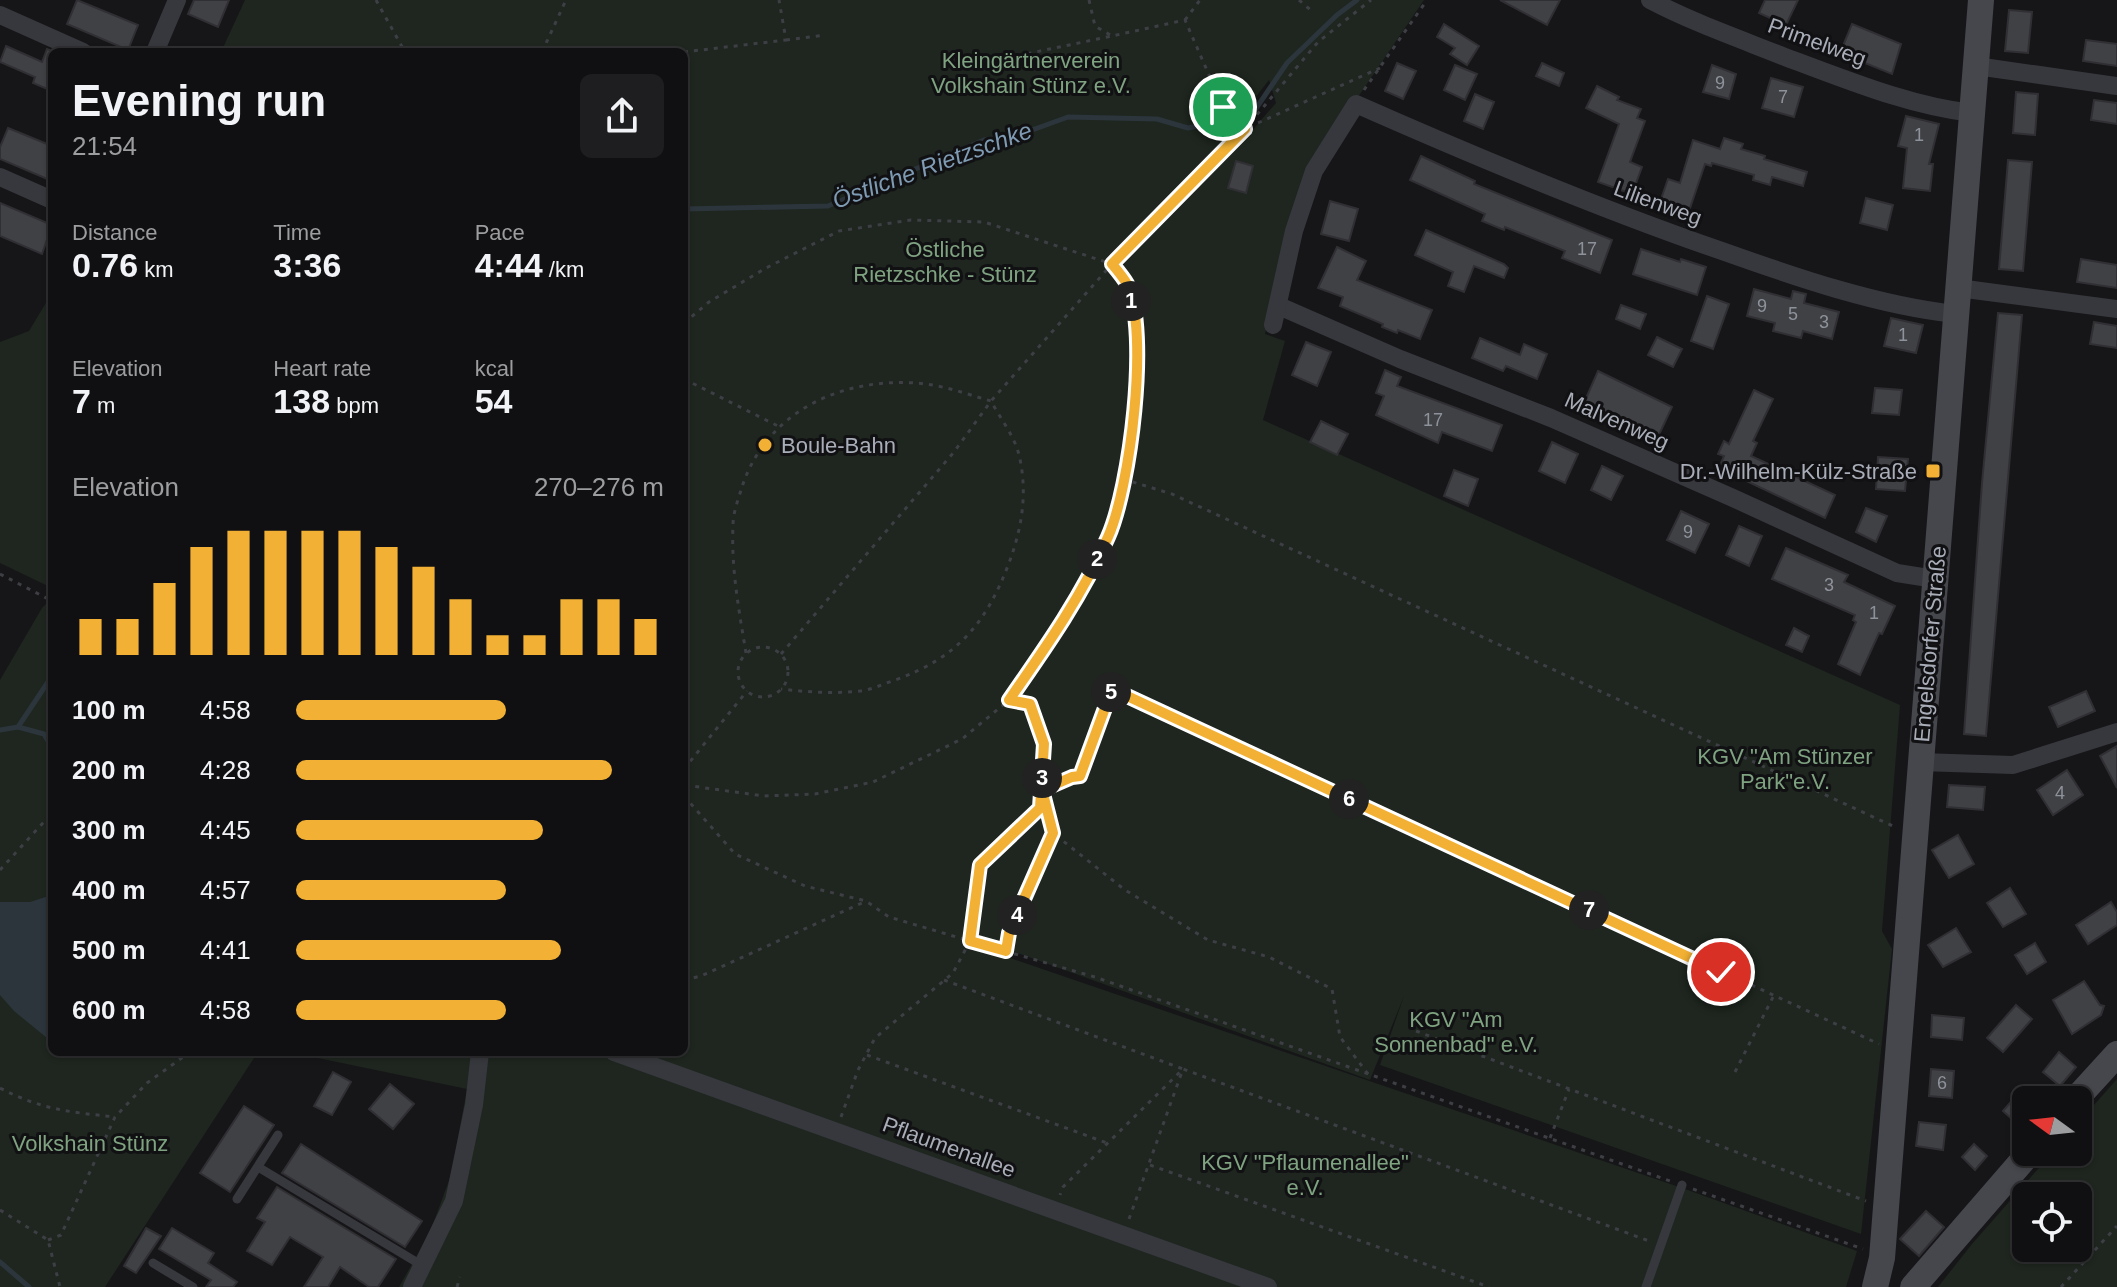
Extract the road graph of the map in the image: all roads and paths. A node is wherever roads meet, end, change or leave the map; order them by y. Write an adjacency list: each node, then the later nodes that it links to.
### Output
1 (376, 0): 20 (path)
2 (566, 0): 21 (path)
3 (779, 0): 17 (path)
4 (1089, 0): 16 (path)
5 (1200, 0): 14 (path)
6 (1299, 0): 12 (path)
7 (1371, 0): 29 (path)
8 (1427, 0): 25 (path)
9 (1650, 0): 28 (street, Primelweg)
10 (1981, 0): 23 (street, Engelsdorfer Straße)
11 (174, 1): 19 (street)
12 (1314, 13)
13 (0, 15): 18 (street)
14 (1185, 20): 16 (path); 29 (path)
15 (825, 35): 17 (path)
16 (1112, 36): 24 (path)
17 (786, 40): 22 (path)
18 (74, 48)
19 (156, 48)
20 (403, 48)
21 (544, 48)
22 (688, 52)
23 (1976, 66): 26 (street); 28 (street, Engelsdorfer Straße)
24 (959, 68)
25 (1380, 68): 27 (path); 29 (path)
26 (2117, 86)
27 (1356, 104): 33 (street, Lilienweg); 34 (street)
28 (1972, 113): 33 (street, Engelsdorfer Straße)
29 (1245, 129): 32 (path)
30 (0, 177): 31 (street)
31 (48, 198)
32 (1112, 264): 36 (path); 39 (path); 41 (path)
33 (1957, 301): 35 (street); 43 (street, Engelsdorfer Straße)
34 (1279, 306): 37 (street); 43 (street, Malvenweg)
35 (2117, 309)
36 (688, 320)
37 (1273, 325)
38 (688, 381): 40 (path)
39 (991, 401): 40 (path); 46 (path); 47 (path)
40 (778, 426): 45 (path)
41 (1123, 479): 49 (path); 56 (path)
42 (0, 574): 44 (path)
43 (1935, 579): 51 (street, Engelsdorfer Straße)
44 (48, 599)
45 (746, 653): 46 (path); 48 (path)
46 (781, 654): 47 (path)
47 (781, 689): 48 (path)
48 (747, 691): 52 (path)
49 (1009, 700): 53 (path); 60 (path)
50 (2117, 732): 51 (street)
51 (1920, 762): 66 (street, Engelsdorfer Straße)
52 (688, 764)
53 (688, 786)
54 (688, 801): 59 (path)
55 (48, 817): 58 (path)
56 (1895, 827)
57 (1053, 833): 61 (path); 64 (path); 74 (path)
58 (0, 870)
59 (866, 901): 60 (path); 62 (path)
60 (970, 941): 61 (path); 63 (path)
61 (1006, 951): 74 (path)
62 (688, 979)
63 (944, 980): 68 (path); 72 (path)
64 (1774, 995): 66 (path); 73 (path)
65 (1416, 1031): 77 (path)
66 (1887, 1040): 108 (street, Engelsdorfer Straße)
67 (2117, 1054): 75 (street)
68 (866, 1055): 79 (path); 82 (path)
69 (184, 1056): 78 (path)
70 (480, 1056): 99 (street)
71 (625, 1056): 79 (street, Pflaumenallee)
72 (1183, 1069): 82 (path); 83 (path); 96 (path)
73 (1735, 1072)
74 (1368, 1074): 81 (path)
75 (2088, 1086)
76 (0, 1088): 78 (path)
77 (1569, 1089): 81 (path); 90 (path)
78 (115, 1117): 95 (path)
79 (836, 1132): 92 (street, Pflaumenallee)
80 (278, 1135): 85 (lane)
81 (1550, 1138): 86 (path)
82 (1107, 1143): 92 (path)
83 (1149, 1164): 94 (path); 106 (path)
84 (2018, 1166): 109 (street)
85 (258, 1167): 89 (lane); 99 (lane)
86 (1645, 1172)
87 (1682, 1185): 96 (lane)
88 (1706, 1193): 97 (path)
89 (237, 1199)
90 (1873, 1204)
91 (0, 1210): 95 (path)
92 (1055, 1211): 94 (street, Pflaumenallee)
93 (2117, 1226): 110 (path)
94 (1123, 1235): 105 (street, Pflaumenallee)
95 (48, 1240): 101 (path)
96 (1660, 1246): 107 (lane)
97 (1862, 1248)
98 (153, 1263): 102 (lane)
99 (423, 1266): 103 (street)
100 (460, 1277): 104 (path)
101 (60, 1287)
102 (193, 1287)
103 (412, 1287)
104 (457, 1287)
105 (1268, 1287)
106 (1489, 1287)
107 (1646, 1287)
108 (1875, 1287)
109 (1913, 1287)
110 (2061, 1287)

